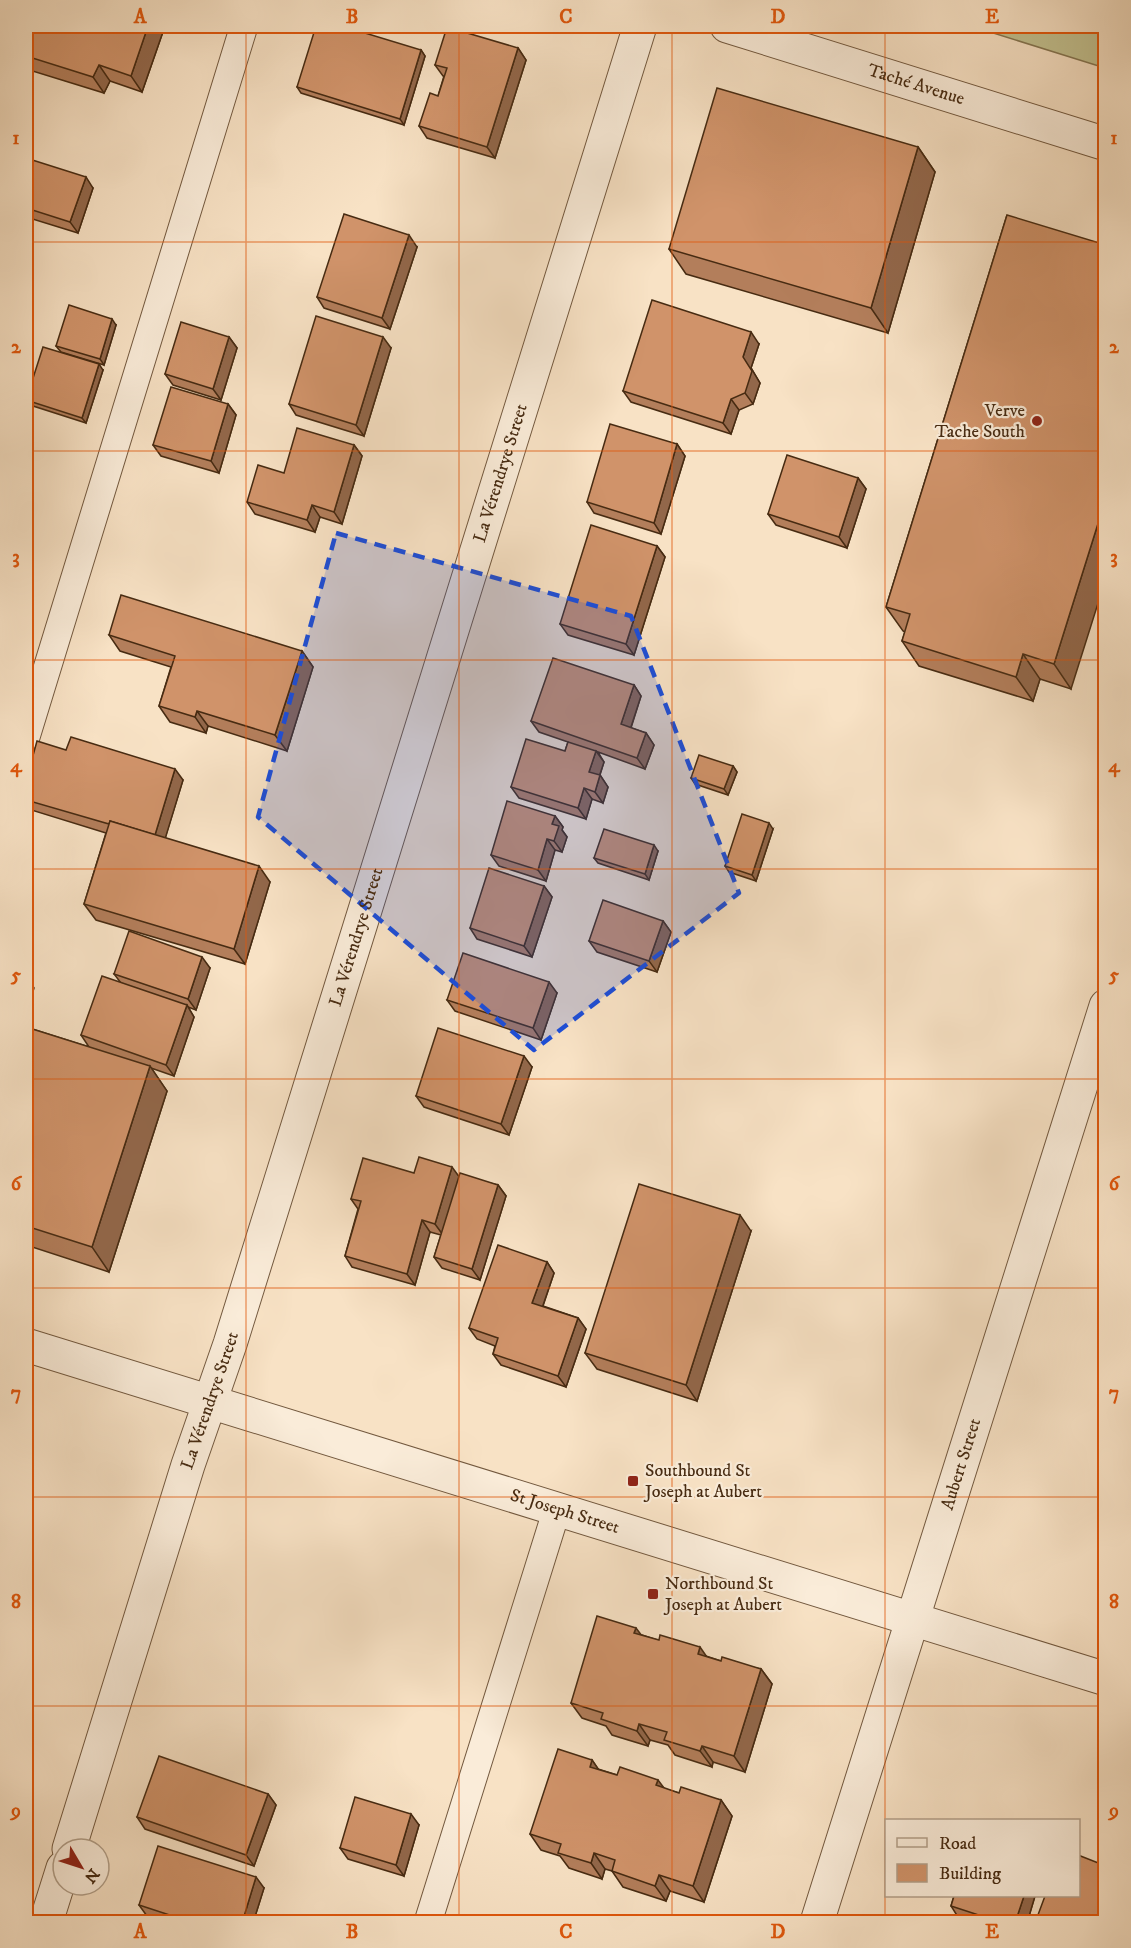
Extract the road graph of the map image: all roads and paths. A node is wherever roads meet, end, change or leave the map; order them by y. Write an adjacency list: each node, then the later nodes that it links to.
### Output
1 (244, 26): 5 (lane)
2 (640, 26): 8 (street, La Vérendrye Street)
3 (727, 26): 4 (street, Taché Avenue)
4 (1106, 144)
5 (26, 737)
6 (1106, 1006): 10 (street, Aubert Street)
7 (26, 1345): 8 (street, St Joseph Street)
8 (209, 1401): 9 (street, St Joseph Street); 12 (street, La Vérendrye Street)
9 (556, 1509): 10 (street, St Joseph Street); 15 (lane)
10 (913, 1620): 11 (street, St Joseph Street); 16 (street, Aubert Street)
11 (1105, 1679)
12 (73, 1837)
13 (54, 1897): 14 (street)
14 (46, 1923)
15 (428, 1923)
16 (817, 1923)

